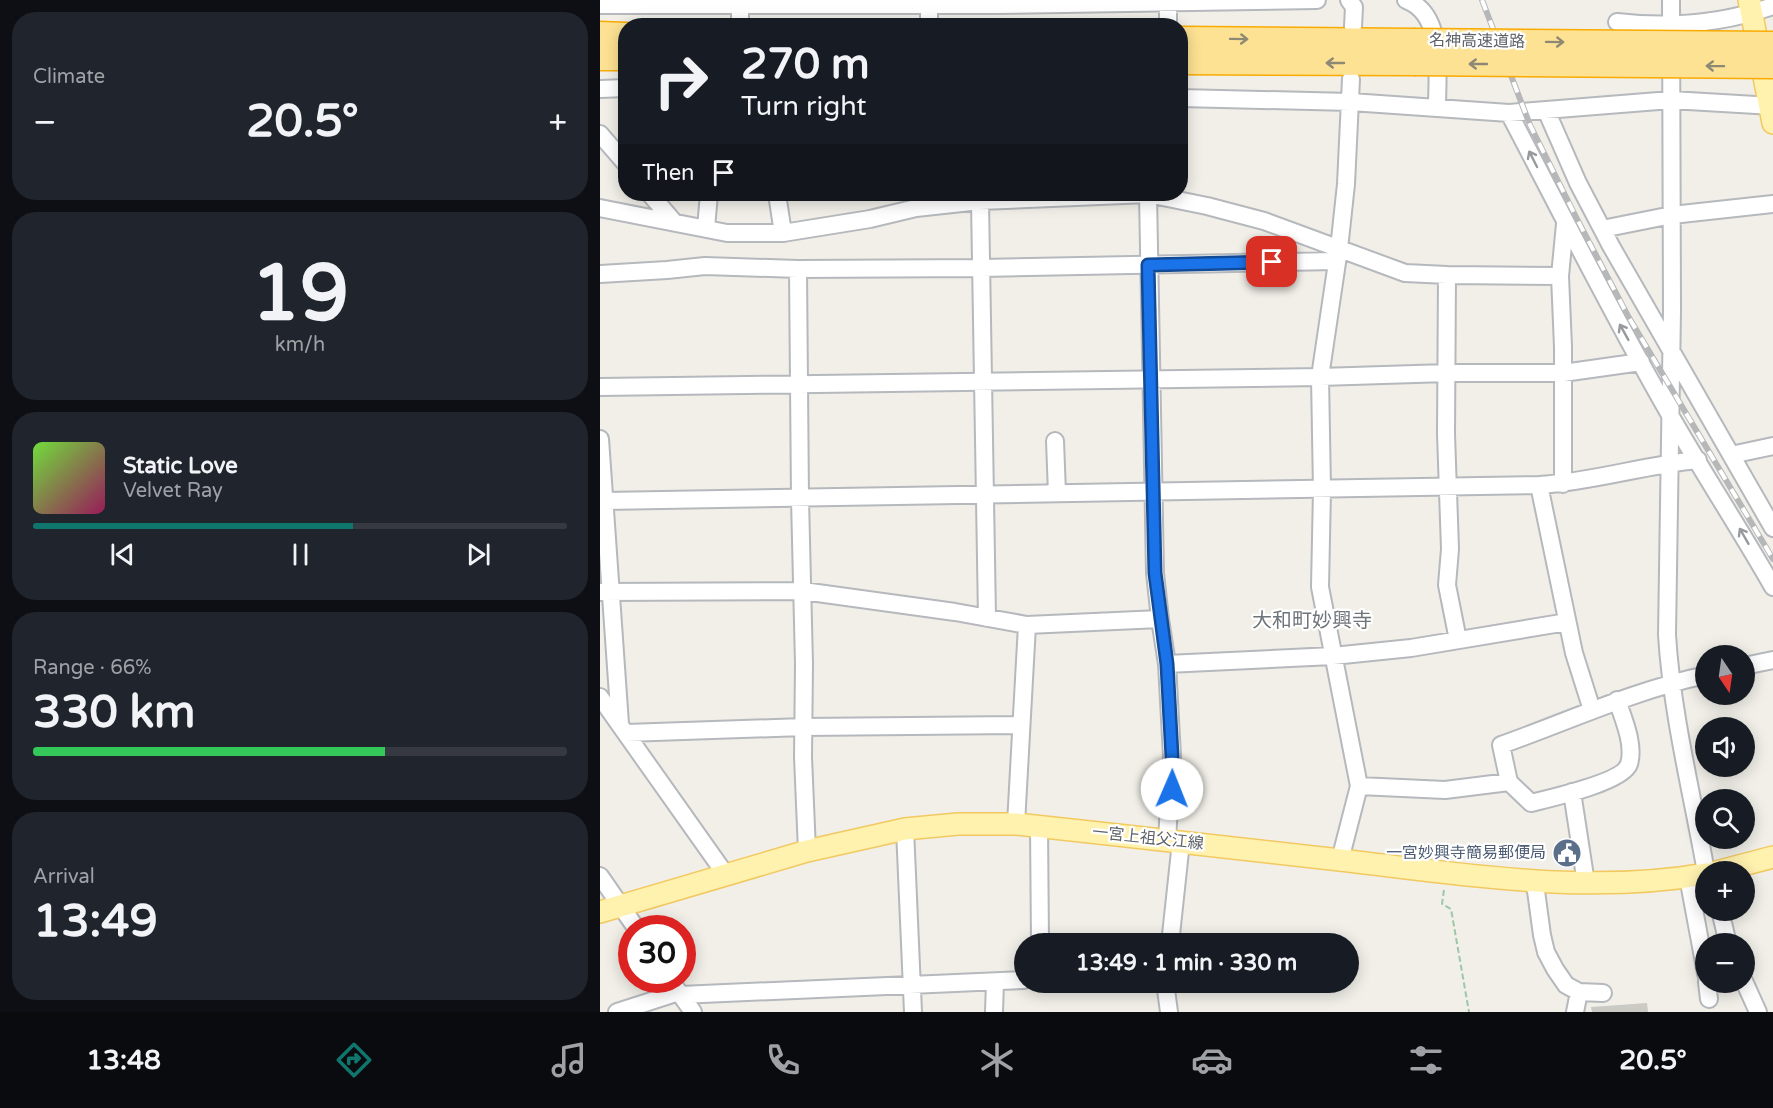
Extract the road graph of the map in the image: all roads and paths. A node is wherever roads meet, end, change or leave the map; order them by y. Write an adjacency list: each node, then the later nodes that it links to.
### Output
1 (1317, 0): 5 (street)
2 (1349, 0): 20 (street)
3 (1406, 0): 36 (street)
4 (1671, 0): 19 (street)
5 (1202, 1): 8 (street)
6 (823, 2): 10 (street); 12 (street)
7 (1062, 2): 8 (street); 10 (street)
8 (1168, 2): 17 (street)
9 (709, 3): 11 (street); 12 (street)
10 (929, 4): 16 (street)
11 (600, 5)
12 (740, 5): 15 (street)
13 (1773, 6): 14 (street)
14 (1750, 7): 19 (street); 38 (main road)
15 (740, 18)
16 (929, 18)
17 (1168, 18)
18 (1617, 22): 19 (street)
19 (1673, 24): 33 (street)
20 (1353, 27)
21 (600, 34): 22 (highway)
22 (618, 35)
23 (1188, 39): 25 (highway, 名神高速道路, one-way to 25)
24 (1773, 44): 25 (highway, 名神高速道路, one-way to 24, bridge)
25 (1413, 52): 28 (highway, 名神高速道路, one-way to 28); 29 (highway, 名神高速道路, one-way to 25, bridge)
26 (600, 58): 27 (highway)
27 (618, 58)
28 (1188, 62)
29 (1773, 66)
30 (1351, 79): 34 (street)
31 (618, 88): 32 (street)
32 (600, 89)
33 (1671, 100): 37 (street); 38 (street); 50 (street)
34 (1350, 102): 35 (street); 36 (street); 56 (street)
35 (1188, 103)
36 (1437, 107): 39 (street)
37 (1546, 110): 39 (street); 54 (street)
38 (1772, 112)
39 (1509, 113): 52 (street, one-way to 39)
40 (600, 134): 41 (street)
41 (618, 155)
42 (656, 201): 51 (street)
43 (709, 201): 53 (street)
44 (778, 201): 55 (street)
45 (980, 201): 55 (street); 58 (street)
46 (1148, 201): 57 (street)
47 (1182, 201): 56 (street)
48 (1773, 204): 50 (street)
49 (600, 208): 51 (street)
50 (1672, 215): 54 (street); 63 (street)
51 (674, 222): 53 (street)
52 (1565, 224): 62 (street); 64 (street, one-way to 52)
53 (706, 228): 55 (street)
54 (1602, 229): 63 (street)
55 (783, 233)
56 (1337, 255): 57 (street); 61 (street); 67 (street)
57 (1148, 265): 58 (street); 68 (street)
58 (981, 268): 59 (street); 69 (street)
59 (798, 269): 60 (street); 70 (street)
60 (600, 274)
61 (1447, 276): 62 (street); 65 (street)
62 (1560, 276): 66 (street)
63 (1672, 352): 72 (street); 76 (street)
64 (1641, 362): 66 (street); 72 (street)
65 (1446, 373): 66 (street); 67 (street); 82 (street)
66 (1563, 373): 80 (street)
67 (1320, 377): 68 (street); 83 (street)
68 (1151, 379): 69 (street); 85 (street)
69 (983, 382): 70 (street); 86 (street)
70 (798, 384): 71 (street); 87 (street)
71 (600, 387)
72 (1670, 416): 77 (street); 78 (street)
73 (600, 439): 79 (street)
74 (1055, 441): 84 (street)
75 (1773, 446): 76 (street)
76 (1731, 455): 89 (street)
77 (1698, 460): 78 (street); 90 (street, one-way to 77)
78 (1670, 463): 80 (street); 103 (street)
79 (601, 475): 88 (street)
80 (1563, 484): 81 (street)
81 (1539, 485): 82 (street); 95 (street)
82 (1448, 488): 83 (street); 97 (street)
83 (1323, 490): 85 (street); 98 (street)
84 (1057, 493): 85 (street); 86 (street)
85 (1153, 493): 94 (street)
86 (986, 496): 87 (street); 93 (street)
87 (800, 499): 88 (street); 91 (street)
88 (604, 501): 92 (street)
89 (1773, 528)
90 (1773, 587)
91 (803, 591): 92 (street); 93 (street); 109 (street)
92 (605, 592): 108 (street)
93 (987, 618): 96 (street)
94 (1160, 618): 96 (street); 100 (street)
95 (1567, 622): 97 (street); 106 (street)
96 (1027, 625): 107 (street)
97 (1458, 640): 98 (street)
98 (1333, 656): 100 (street); 111 (street)
99 (1773, 660): 101 (street)
100 (1167, 664): 116 (street)
101 (1755, 664)
102 (1695, 677): 103 (street)
103 (1671, 682): 105 (street); 120 (street)
104 (600, 697): 108 (street)
105 (1617, 700): 106 (street); 112 (street)
106 (1592, 710): 110 (street)
107 (1021, 725): 109 (street); 113 (street)
108 (623, 728): 109 (street); 123 (street)
109 (803, 728): 117 (street)
110 (1509, 782): 111 (street); 112 (street)
111 (1359, 786): 119 (street)
112 (1572, 792): 127 (street)
113 (1016, 824): 114 (main road, 一宮上祖父江線); 115 (main road, 一宮上祖父江線)
114 (1039, 826): 116 (main road, 一宮上祖父江線); 131 (street)
115 (905, 829): 117 (main road, 一宮上祖父江線); 135 (street)
116 (1174, 841): 119 (main road, 一宮上祖父江線); 132 (street)
117 (807, 851): 123 (main road, 一宮上祖父江線)
118 (1772, 859): 121 (main road)
119 (1340, 860): 122 (main road, 一宮上祖父江線)
120 (1698, 861)
121 (1755, 863)
122 (1445, 872): 126 (main road, 一宮上祖父江線); 149 (path)
123 (726, 875): 128 (main road, 一宮上祖父江線)
124 (1695, 875): 127 (main road, 一宮上祖父江線)
125 (600, 876): 128 (street)
126 (1532, 880): 127 (main road, 一宮上祖父江線); 137 (street)
127 (1586, 883)
128 (621, 906): 129 (main road, 一宮上祖父江線); 130 (street)
129 (600, 912)
130 (627, 915)
131 (1040, 933)
132 (1170, 933)
133 (1014, 981): 134 (street)
134 (994, 982): 135 (street); 147 (street)
135 (910, 986): 136 (street); 146 (street)
136 (696, 989)
137 (1579, 992): 141 (street); 150 (street)
138 (673, 993): 143 (street)
139 (679, 993): 145 (street)
140 (1166, 993): 148 (street)
141 (1603, 993)
142 (1749, 993): 151 (street)
143 (663, 1005): 144 (street)
144 (617, 1012)
145 (693, 1012)
146 (913, 1012)
147 (994, 1012)
148 (1169, 1012)
149 (1469, 1012)
150 (1575, 1012)
151 (1758, 1012)

